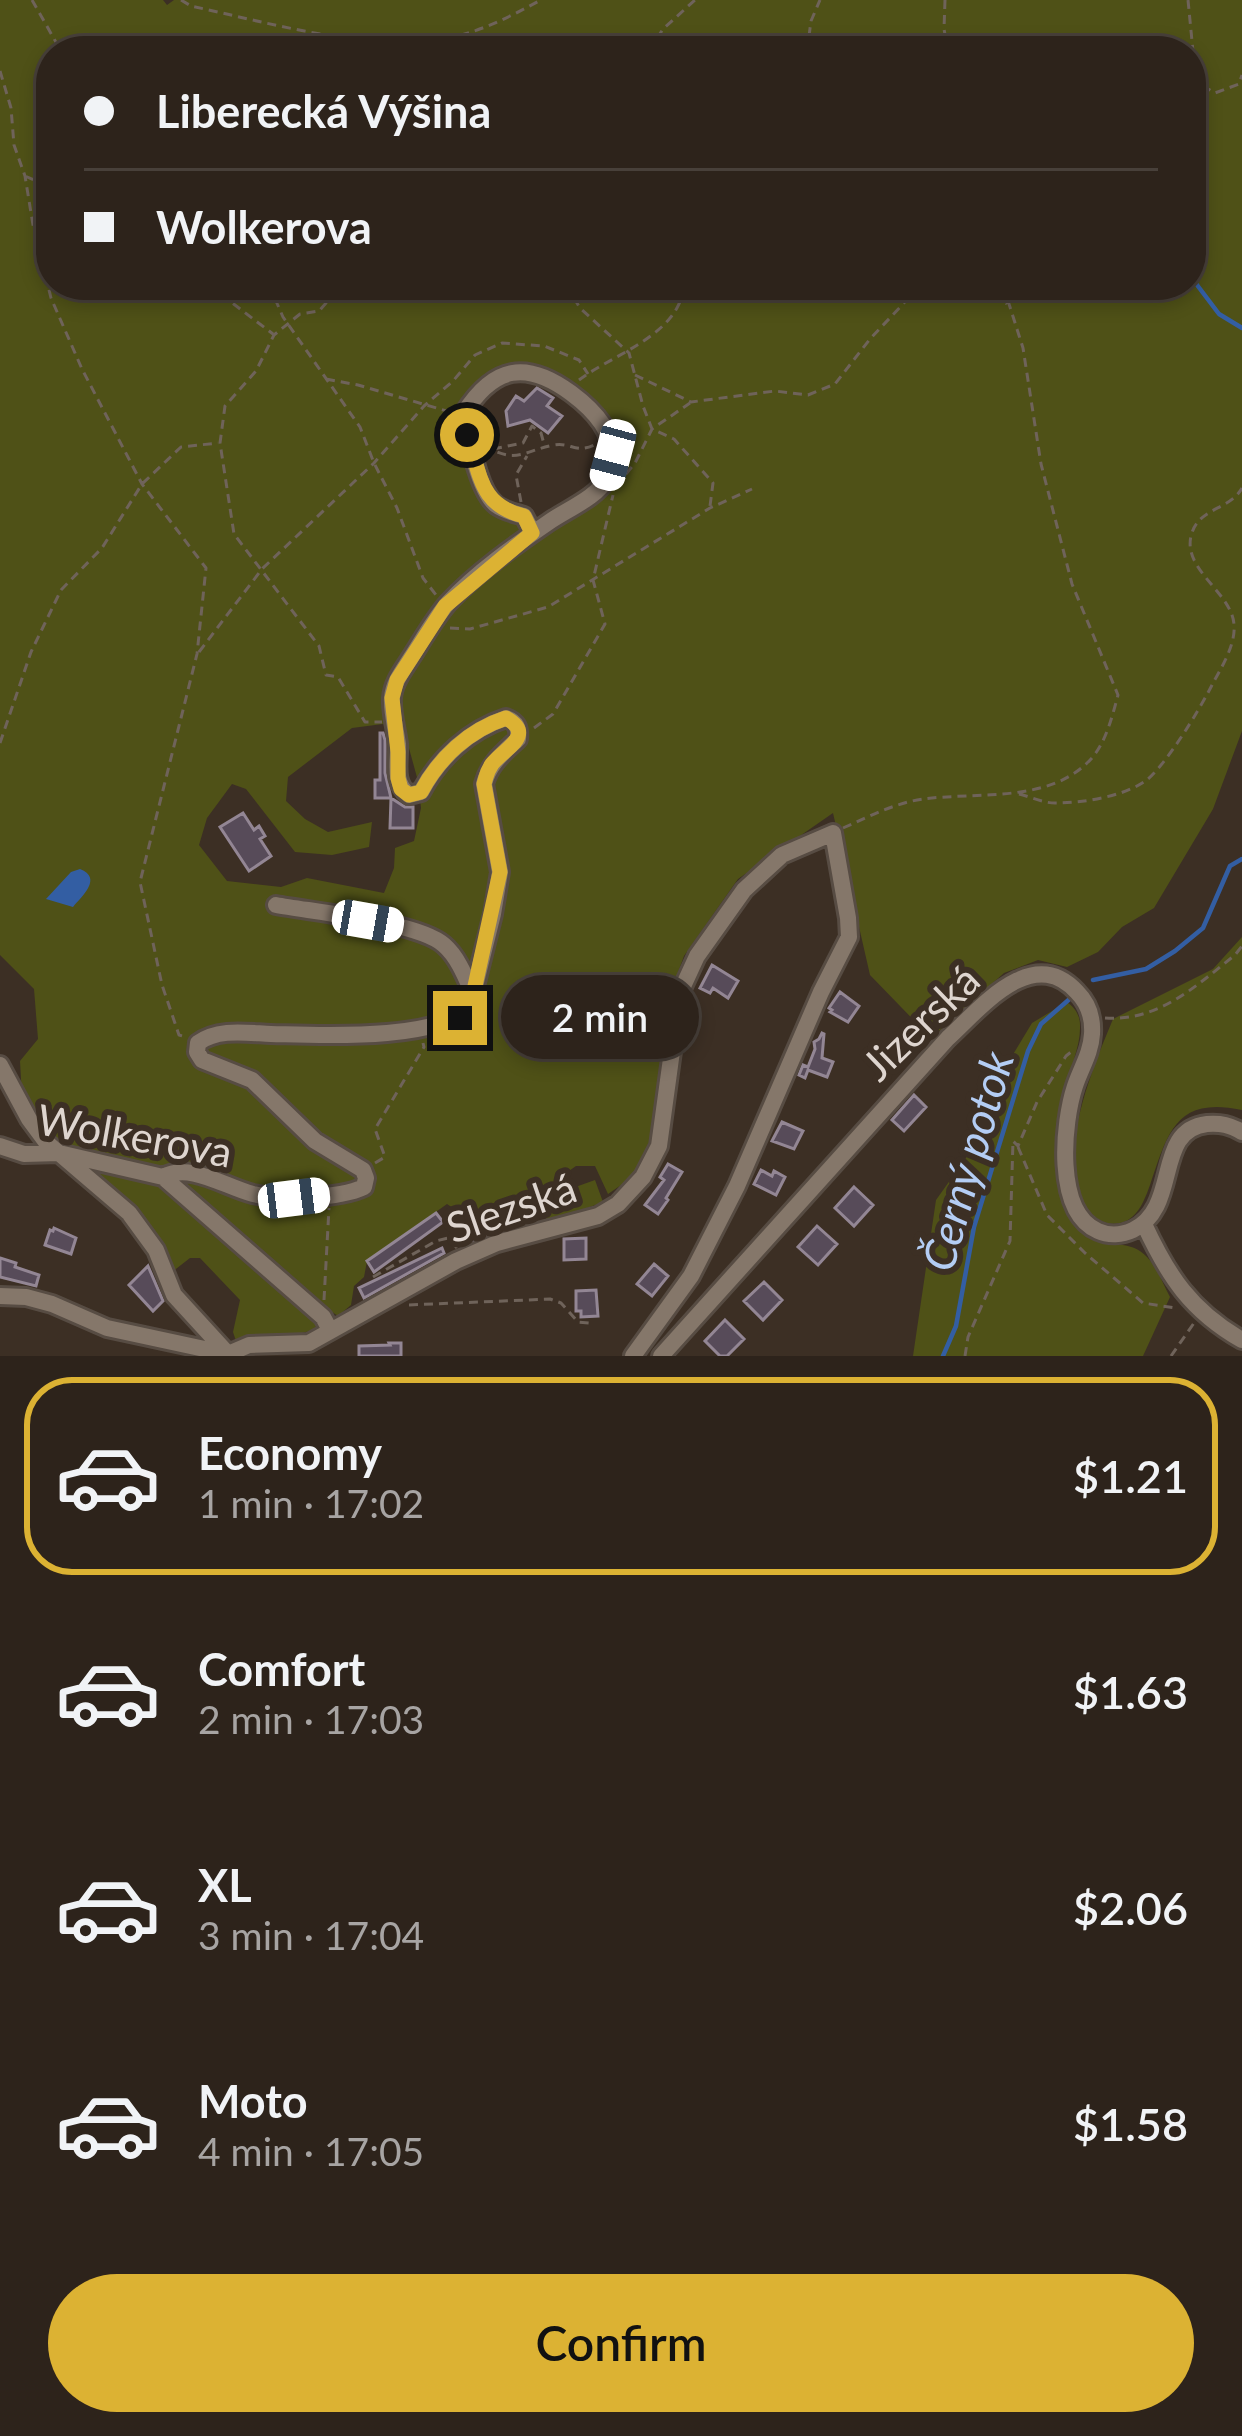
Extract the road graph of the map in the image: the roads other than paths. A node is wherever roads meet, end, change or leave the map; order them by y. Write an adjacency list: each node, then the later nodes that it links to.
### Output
1 (532, 533): 1 (street); 3 (street)
2 (276, 905): 3 (street)
3 (473, 995): 8 (street, Wolkerova)
4 (0, 1065): 7 (street)
5 (1242, 1132): 9 (street)
6 (0, 1146): 7 (street, Wolkerova)
7 (59, 1153): 8 (street, Wolkerova); 13 (street)
8 (163, 1177): 11 (street)
9 (1144, 1224): 12 (street); 15 (street, Jizerská)
10 (0, 1296): 13 (street, Slezská)
11 (327, 1323): 13 (street, Slezská); 14 (street, Slezská)
12 (1242, 1340)
13 (232, 1355)
14 (633, 1356)
15 (661, 1356)

